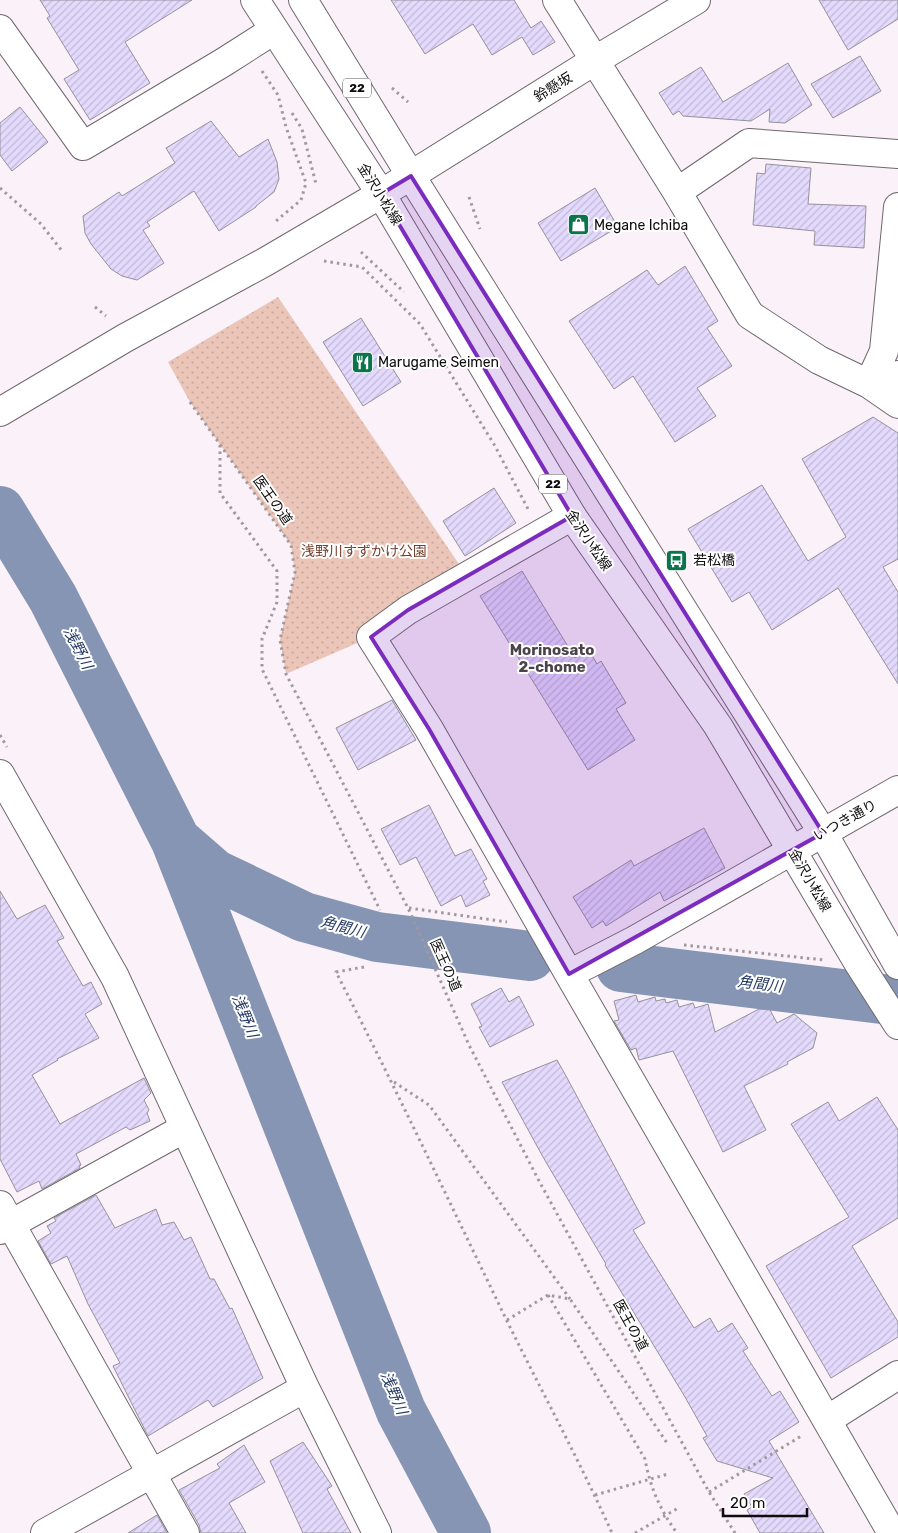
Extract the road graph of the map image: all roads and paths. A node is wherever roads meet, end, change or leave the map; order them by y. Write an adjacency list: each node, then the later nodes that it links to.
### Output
1 (256, 0): 6 (street, 金沢小松線 / 22)
2 (303, 0): 13 (street, 22)
3 (557, 0): 8 (street)
4 (696, 0): 8 (street, 鈴懸坂)
5 (0, 29): 7 (street)
6 (274, 30): 7 (street); 17 (street, 金沢小松線 / 22)
7 (247, 47): 19 (path)
8 (594, 60): 13 (street, 鈴懸坂); 16 (street)
9 (276, 85): 10 (path)
10 (284, 100)
11 (289, 107): 14 (path)
12 (898, 154): 16 (street)
13 (411, 176): 17 (street, 鈴懸坂); 36 (street, 22)
14 (316, 184)
15 (0, 188): 20 (path)
16 (677, 192): 27 (street)
17 (381, 194): 30 (street, 鈴懸坂); 32 (street, 金沢小松線 / 22)
18 (898, 207): 27 (street)
19 (274, 222)
20 (62, 251)
21 (361, 252): 23 (path)
22 (324, 261): 33 (path)
23 (409, 300)
24 (95, 307): 25 (path)
25 (112, 322)
26 (898, 375): 27 (street)
27 (869, 384): 29 (street)
28 (190, 402): 31 (path, 医王の道)
29 (898, 404)
30 (0, 412)
31 (220, 445): 38 (path); 56 (path, 医王の道)
32 (572, 516): 33 (street); 37 (street, 金沢小松線 / 22)
33 (541, 534): 41 (street)
34 (0, 774): 44 (street)
35 (898, 790): 36 (street, いつき通り)
36 (823, 833): 37 (street, いつき通り); 39 (street, 22)
37 (792, 850): 41 (street, いつき通り); 42 (street, 金沢小松線 / 22)
38 (380, 910)
39 (897, 964)
40 (364, 967): 43 (path)
41 (569, 974): 51 (street)
42 (898, 1025)
43 (393, 1082): 47 (path); 48 (path)
44 (185, 1128): 45 (street); 50 (street)
45 (4, 1220): 53 (street)
46 (548, 1295): 47 (path); 48 (path); 55 (path)
47 (570, 1299): 52 (path)
48 (507, 1320): 57 (path)
49 (898, 1375): 51 (street)
50 (305, 1388): 53 (street); 62 (street)
51 (827, 1420): 56 (path); 67 (street)
52 (667, 1443)
53 (151, 1474): 60 (street); 61 (street)
54 (668, 1474): 55 (path)
55 (649, 1479): 57 (path); 59 (path)
56 (709, 1492): 66 (path, 医王の道)
57 (595, 1495): 63 (path)
58 (680, 1507): 59 (path)
59 (664, 1516): 64 (path); 65 (path)
60 (45, 1533)
61 (185, 1533)
62 (377, 1533)
63 (612, 1533)
64 (635, 1533)
65 (677, 1533)
66 (735, 1533)
67 (892, 1533)

